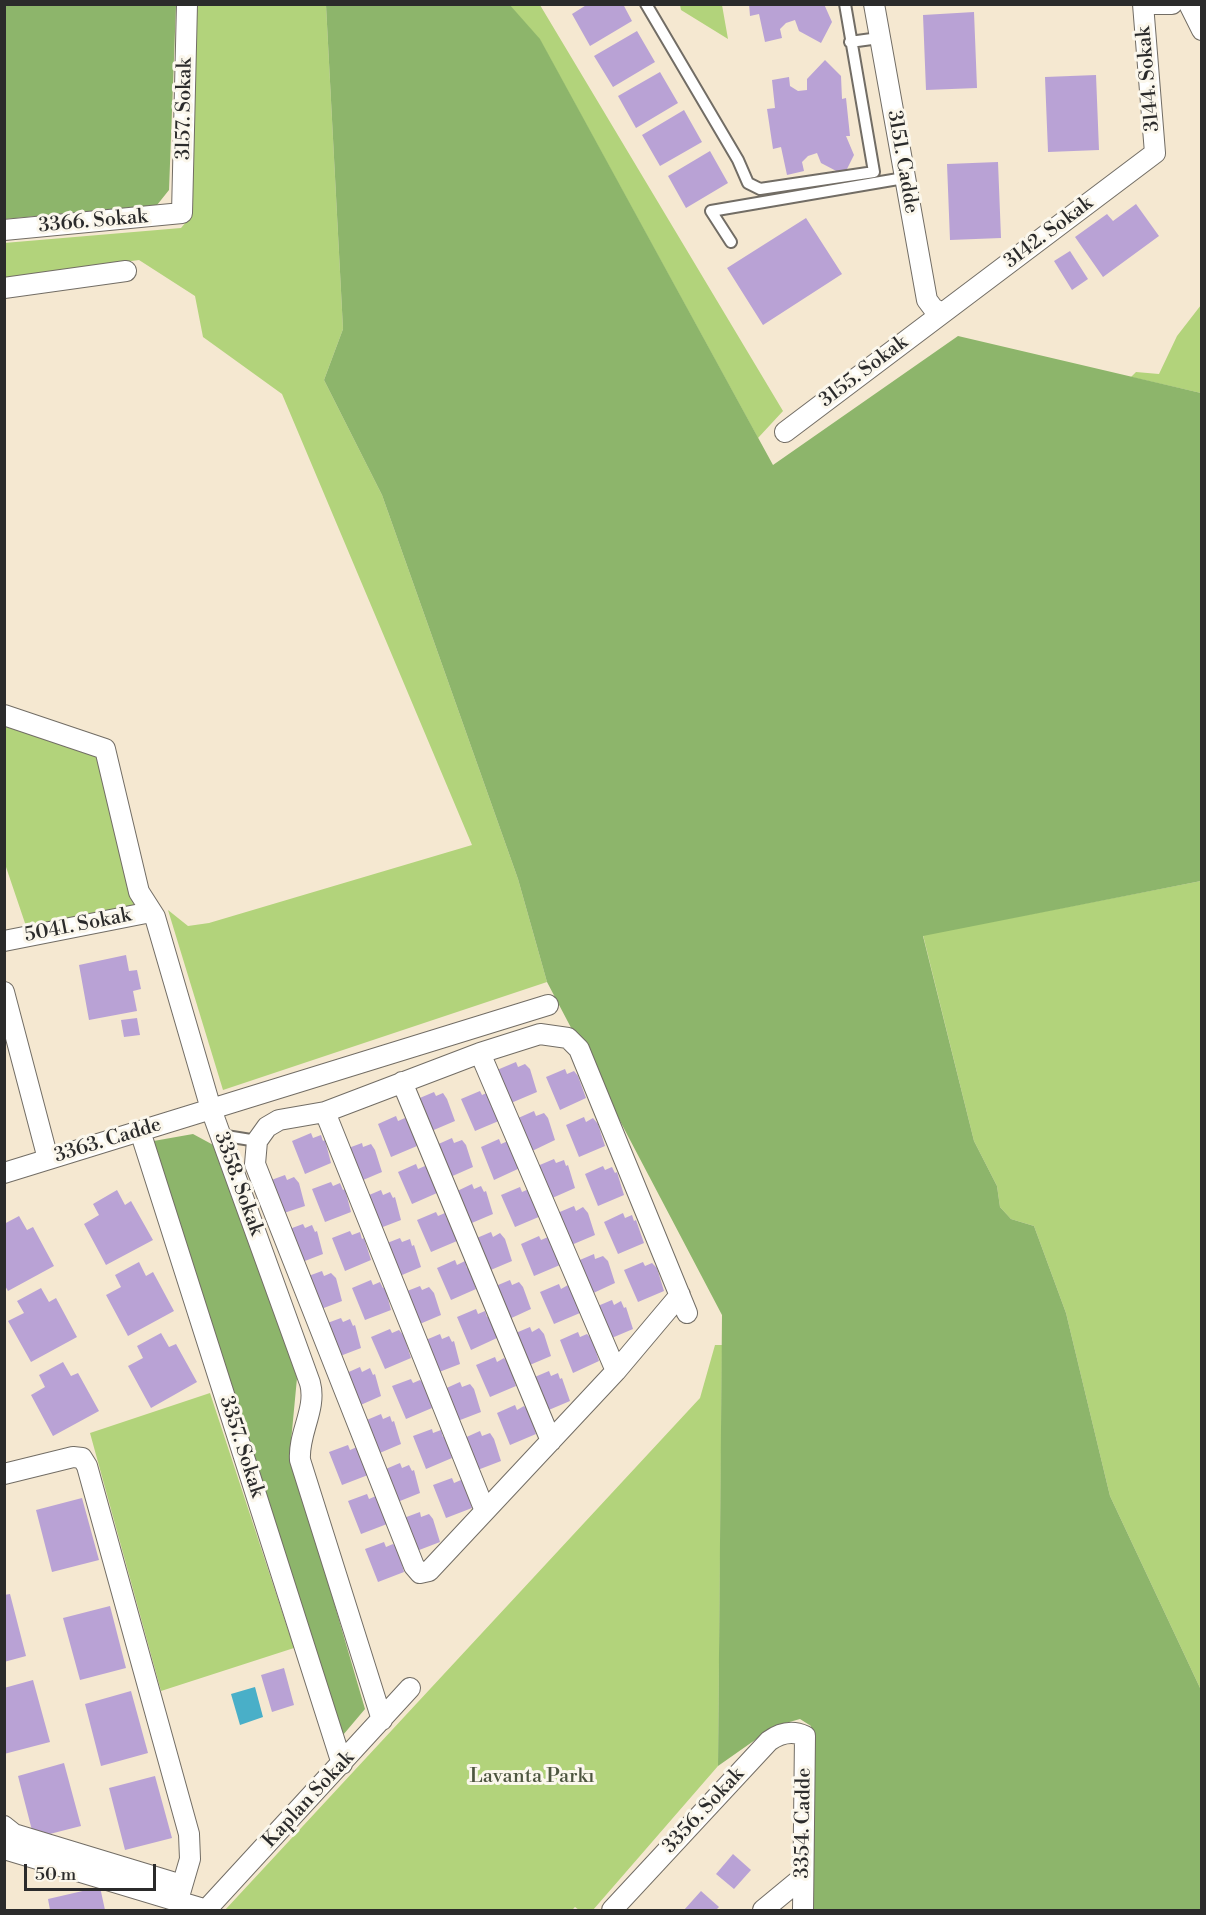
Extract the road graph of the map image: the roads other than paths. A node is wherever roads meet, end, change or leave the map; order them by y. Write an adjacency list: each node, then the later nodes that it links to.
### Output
1 (187, 4): 13 (street, 3157. Sokak)
2 (646, 4): 10 (lane)
3 (845, 4): 10 (lane)
4 (874, 4): 9 (street, 3151. Cadde)
5 (1144, 4): 6 (street); 11 (street, 3144. Sokak)
6 (1172, 4)
7 (1189, 4): 8 (street)
8 (1202, 30)
9 (879, 38): 10 (lane); 12 (street, 3151. Cadde)
10 (850, 42)
11 (1155, 153): 18 (street, 3142. Sokak)
12 (904, 178): 15 (lane); 18 (street, 3151. Cadde)
13 (183, 213): 14 (street, 3366. Sokak)
14 (4, 230)
15 (731, 242)
16 (126, 271): 17 (street)
17 (4, 288)
18 (942, 313): 19 (street, 3155. Sokak)
19 (785, 432)
20 (4, 715): 21 (street, 3358. Sokak)
21 (151, 912): 22 (street, 5041. Sokak); 28 (street, 3358. Sokak)
22 (4, 941)
23 (4, 992): 25 (street)
24 (548, 1005): 28 (street, 3363. Cadde)
25 (8, 1017): 33 (street)
26 (480, 1053): 27 (street); 35 (street); 35 (street)
27 (402, 1082): 29 (street); 36 (street)
28 (211, 1109): 30 (street, 3363. Cadde); 31 (street, 3358. Sokak)
29 (325, 1112): 32 (street); 38 (street)
30 (140, 1131): 33 (street, 3363. Cadde); 42 (street, 3357. Sokak)
31 (220, 1135): 32 (lane); 40 (street, 3358. Sokak)
32 (257, 1141): 38 (street)
33 (48, 1159): 34 (street, 3363. Cadde)
34 (4, 1173)
35 (616, 1371): 36 (street)
36 (551, 1441): 38 (street)
37 (4, 1474): 46 (street)
38 (485, 1510)
39 (410, 1688): 40 (street, Kaplan Sokak)
40 (382, 1720): 42 (street, Kaplan Sokak)
41 (805, 1736): 45 (street, 3354. Cadde); 48 (street, 3356. Sokak)
42 (342, 1764): 47 (street, Kaplan Sokak)
43 (4, 1826): 46 (street)
44 (4, 1849): 46 (street)
45 (803, 1878): 49 (street); 50 (street, 3354. Cadde)
46 (180, 1893): 47 (street)
47 (207, 1910)
48 (612, 1911)
49 (763, 1911)
50 (803, 1911)

